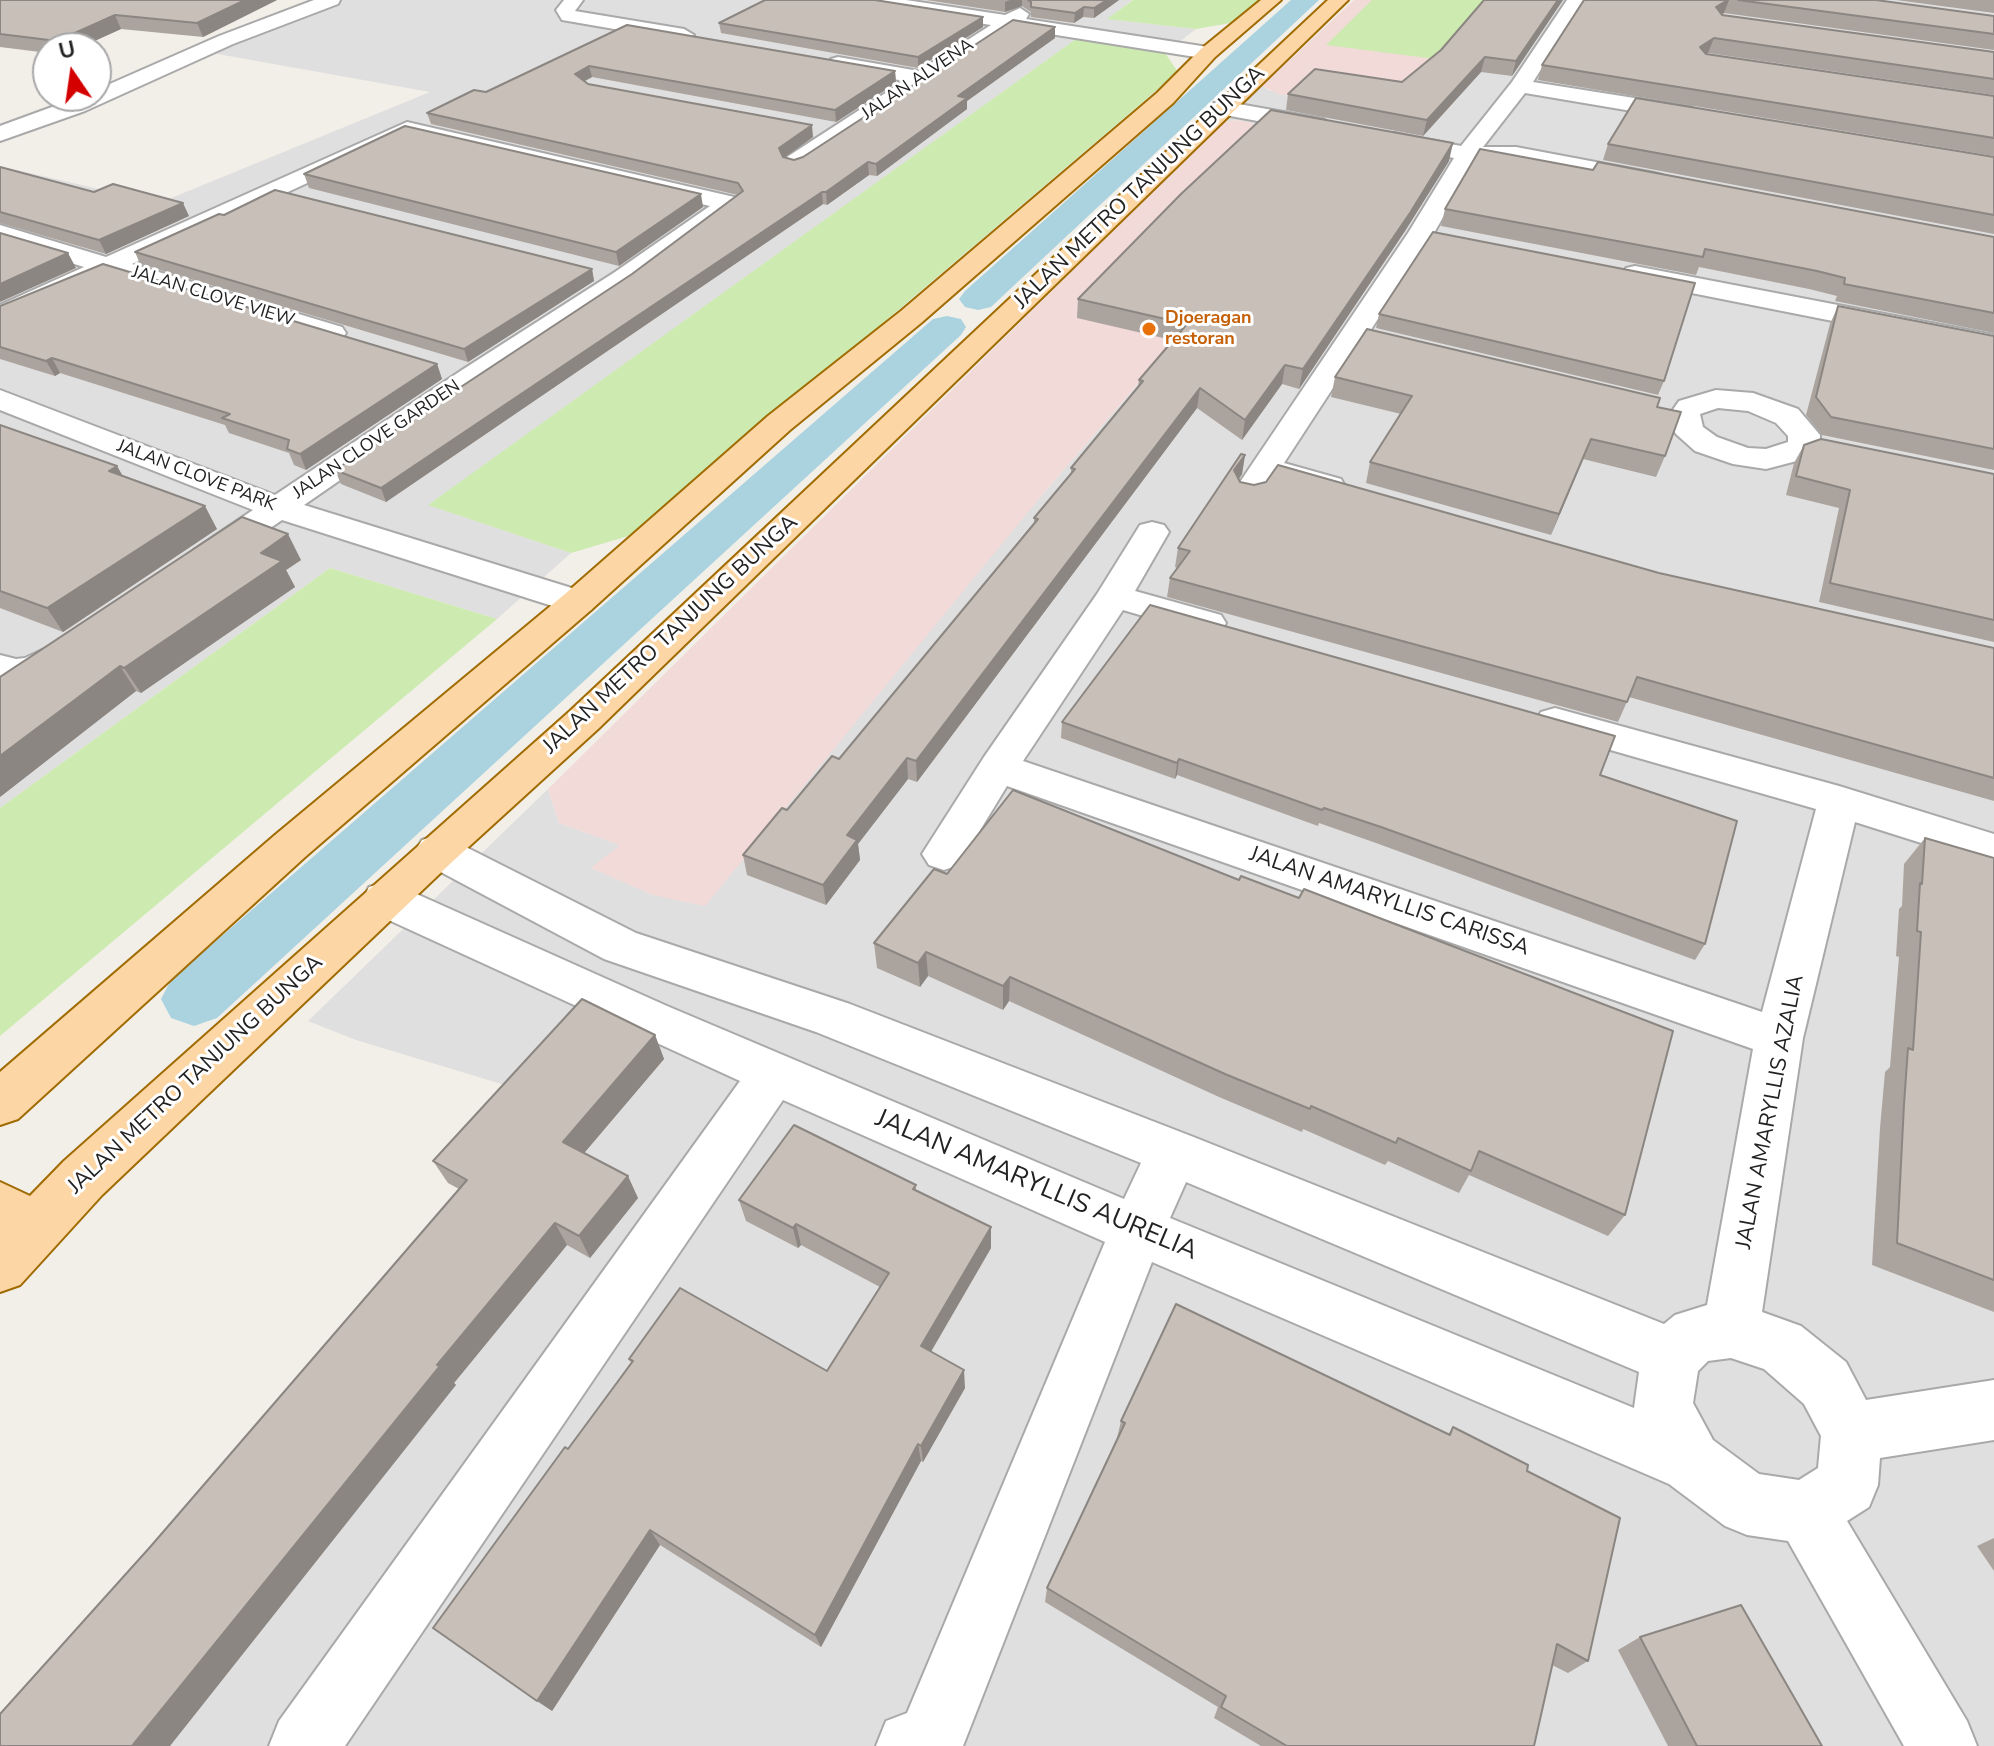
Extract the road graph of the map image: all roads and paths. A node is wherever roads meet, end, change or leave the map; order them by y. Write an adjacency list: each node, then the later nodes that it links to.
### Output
1 (331, 0): 24 (street)
2 (574, 0): 10 (street)
3 (870, 0): 9 (street)
4 (940, 0): 9 (street)
5 (1042, 0): 9 (street, JALAN ALVENA)
6 (1272, 0): 11 (main road, JALAN METRO TANJUNG BUNGA)
7 (1339, 0): 16 (main road, JALAN METRO TANJUNG BUNGA)
8 (1576, 0): 14 (street)
9 (1013, 18): 11 (street); 13 (street, JALAN ALVENA)
10 (702, 38)
11 (1215, 48): 37 (main road, JALAN METRO TANJUNG BUNGA)
12 (812, 58): 13 (street)
13 (922, 78): 23 (street, JALAN ALVENA)
14 (1520, 86): 18 (street); 25 (street)
15 (1698, 87): 18 (street)
16 (1232, 100): 17 (street); 22 (street); 37 (main road, JALAN METRO TANJUNG BUNGA)
17 (1336, 110)
18 (1687, 113): 19 (street)
19 (1718, 118)
20 (810, 126): 23 (street)
21 (1386, 129): 25 (street)
22 (1349, 131)
23 (841, 132): 26 (street, JALAN ALVENA)
24 (0, 134)
25 (1473, 145): 27 (street); 31 (street)
26 (795, 162)
27 (1670, 183)
28 (274, 190): 29 (street); 33 (street); 36 (street, JALAN CLOVE GARDEN)
29 (305, 198)
30 (0, 233): 33 (street, JALAN CLOVE VIEW)
31 (1421, 233): 32 (street); 39 (street)
32 (1452, 239)
33 (111, 266): 38 (street); 40 (street, JALAN CLOVE VIEW)
34 (1607, 269): 42 (street)
35 (594, 271): 36 (street)
36 (624, 278): 44 (street, JALAN CLOVE GARDEN)
37 (963, 313): 53 (main road, JALAN METRO TANJUNG BUNGA); 61 (main road, JALAN METRO TANJUNG BUNGA)
38 (0, 315)
39 (1352, 334): 41 (street); 48 (street)
40 (352, 339)
41 (1383, 342)
42 (1994, 344)
43 (442, 366): 44 (street)
44 (472, 376): 49 (street, JALAN CLOVE GARDEN)
45 (0, 399): 49 (street, JALAN CLOVE PARK)
46 (1654, 407): 47 (street)
47 (1685, 414): 47 (street)
48 (1356, 494)
49 (278, 508): 51 (street, JALAN CLOVE GARDEN); 53 (street, JALAN CLOVE PARK)
50 (1152, 532): 52 (street)
51 (175, 578)
52 (1114, 596): 54 (street); 58 (street)
53 (578, 602): 68 (main road, JALAN METRO TANJUNG BUNGA)
54 (1235, 630)
55 (86, 638): 56 (street)
56 (12, 669)
57 (1522, 712): 59 (street)
58 (998, 767): 62 (street); 66 (street, JALAN AMARYLLIS CARISSA)
59 (1839, 801): 60 (street); 66 (street, JALAN AMARYLLIS AZALIA)
60 (1994, 850)
61 (437, 851): 63 (main road, JALAN METRO TANJUNG BUNGA); 64 (street)
62 (944, 854)
63 (385, 899): 65 (street, JALAN AMARYLLIS AURELIA); 71 (main road, JALAN METRO TANJUNG BUNGA)
64 (613, 942): 65 (street); 69 (street)
65 (574, 986): 67 (street, JALAN AMARYLLIS AURELIA)
66 (1779, 1038): 72 (street, JALAN AMARYLLIS AZALIA)
67 (774, 1073): 70 (street, JALAN AMARYLLIS AURELIA); 79 (street)
68 (0, 1103)
69 (1173, 1152): 70 (street); 73 (street)
70 (1137, 1230): 76 (street, JALAN AMARYLLIS AURELIA); 78 (street)
71 (12, 1234)
72 (1731, 1330): 73 (street); 75 (street)
73 (1671, 1356): 76 (street)
74 (1994, 1410): 75 (street)
75 (1851, 1432): 77 (street)
76 (1691, 1462): 77 (street)
77 (1806, 1512): 80 (street)
78 (935, 1744)
79 (304, 1746)
80 (1942, 1746)

